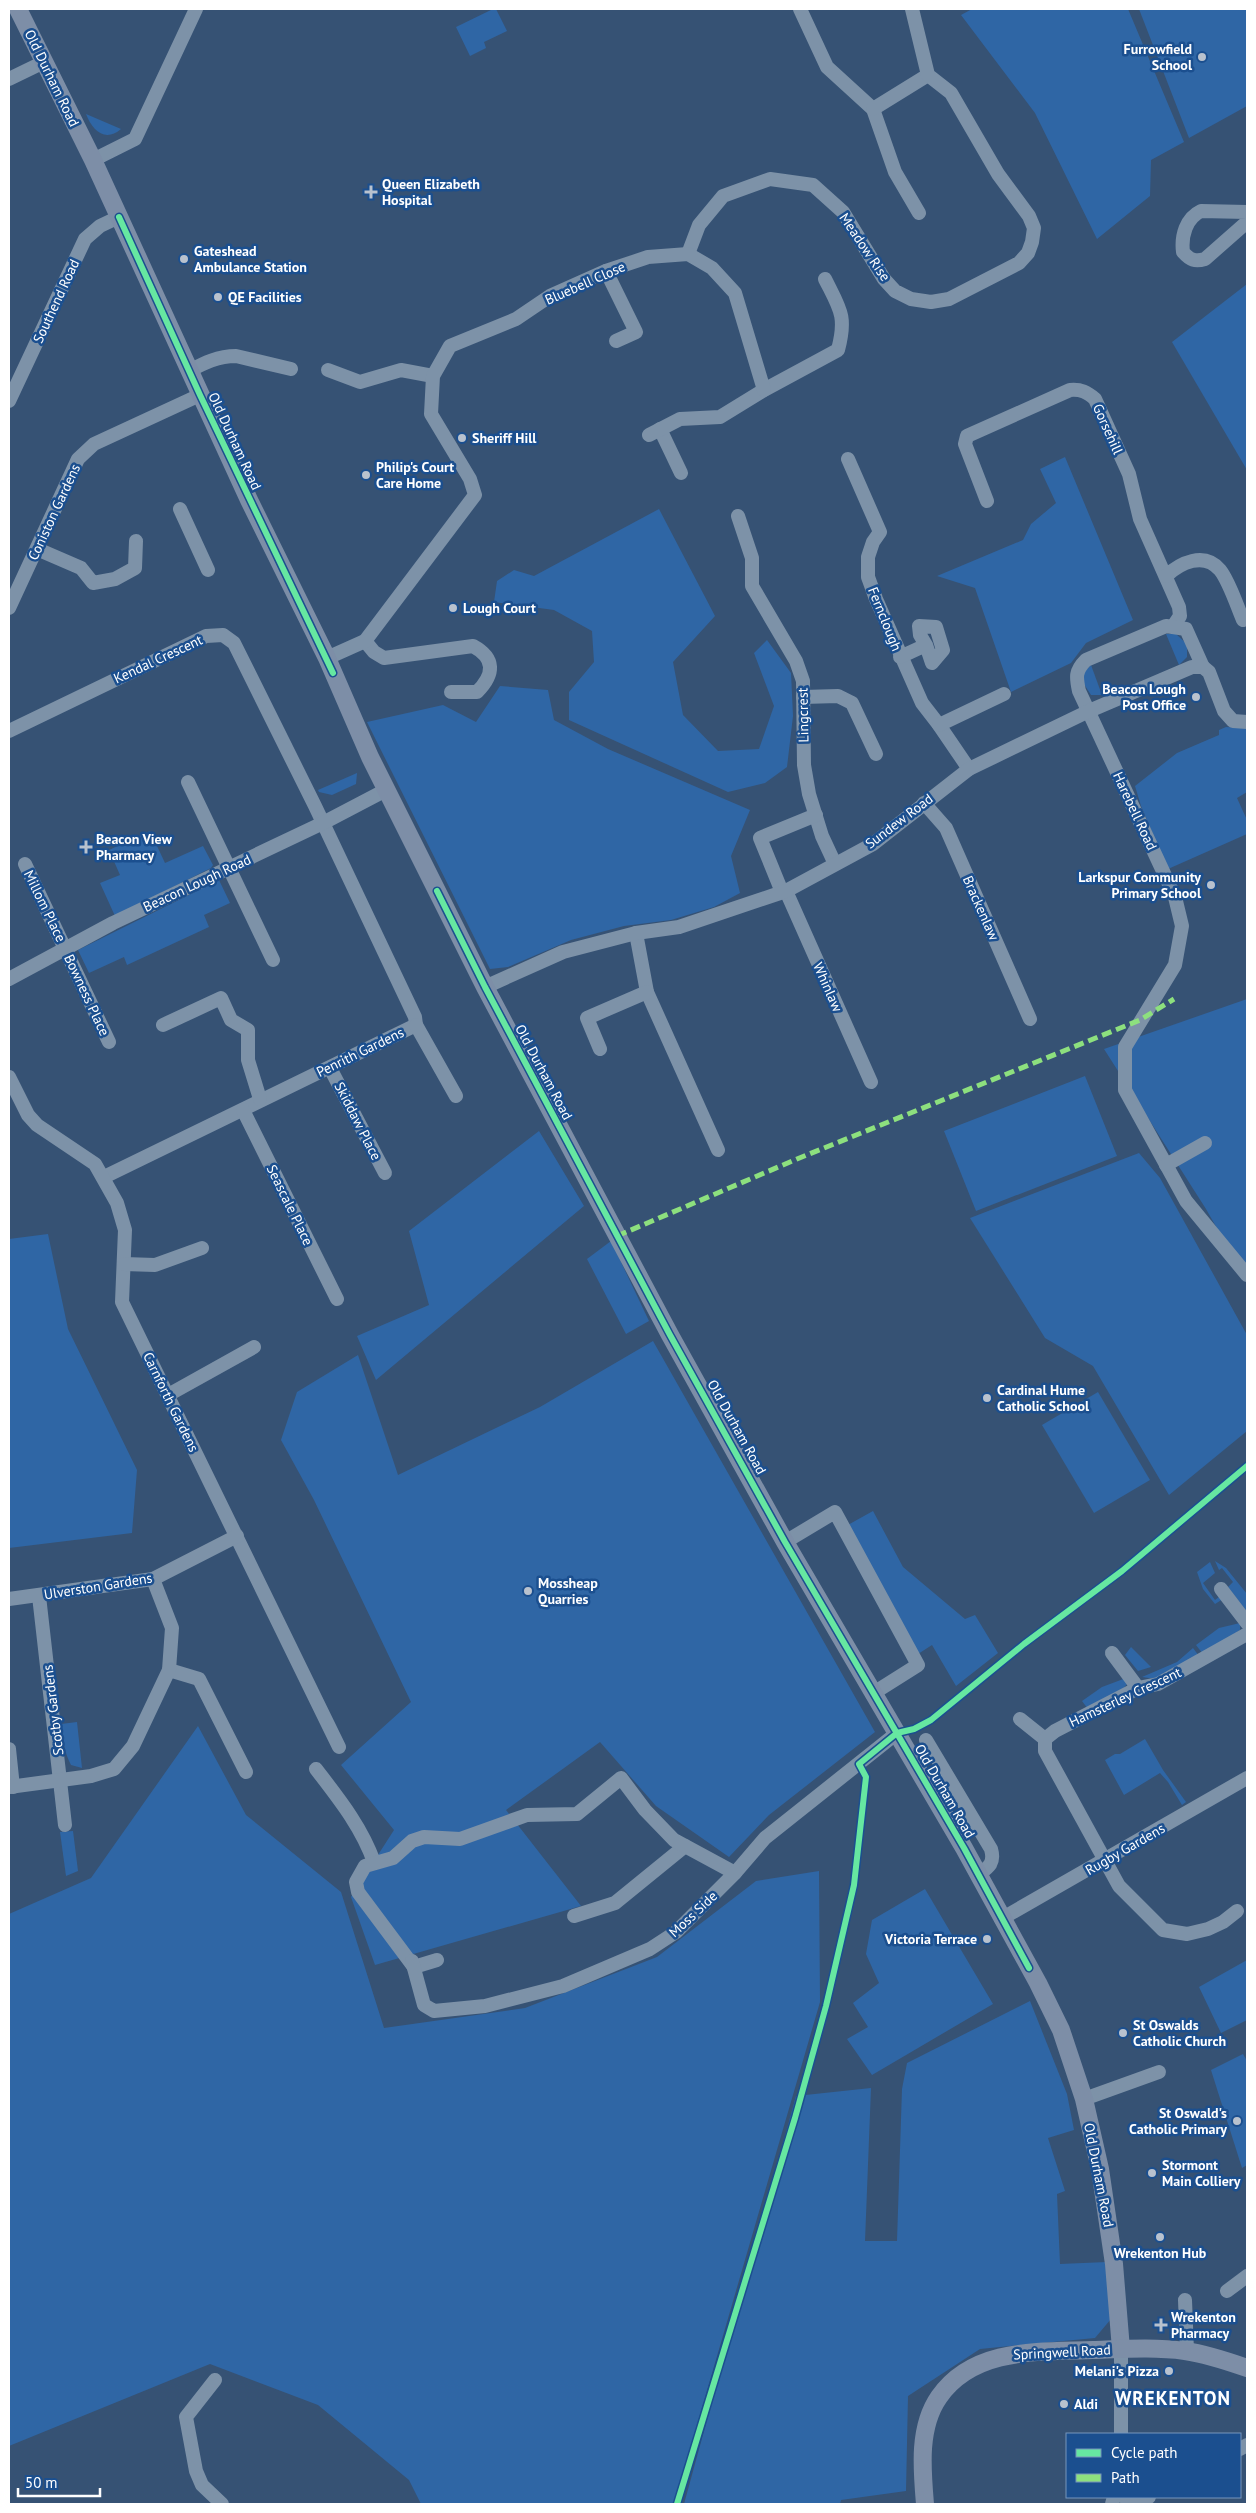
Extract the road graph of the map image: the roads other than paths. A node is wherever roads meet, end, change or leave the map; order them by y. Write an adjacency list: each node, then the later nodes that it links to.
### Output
1 (18, 9): 5 (main road, Old Durham Road)
2 (196, 9): 9 (street)
3 (800, 9): 8 (street)
4 (912, 9): 6 (street)
5 (44, 62): 7 (street); 9 (main road, Old Durham Road)
6 (928, 74): 8 (street); 14 (street, Meadow Rise)
7 (9, 79)
8 (873, 109): 11 (street)
9 (93, 160): 12 (main road, Old Durham Road)
10 (1247, 212): 13 (street)
11 (919, 213)
12 (120, 217): 20 (main road, Old Durham Road); 24 (street, Southend Road)
13 (1247, 222)
14 (688, 254): 15 (street, Bluebell Close); 22 (street)
15 (606, 271): 17 (street); 21 (street, Bluebell Close)
16 (824, 279): 22 (street)
17 (616, 341)
18 (291, 369): 20 (street)
19 (328, 370): 21 (street)
20 (189, 371): 23 (main road, Old Durham Road)
21 (433, 376): 37 (street, Bluebell Close)
22 (764, 390): 26 (street)
23 (200, 395): 31 (street, Coniston Gardens); 40 (main road, Old Durham Road)
24 (9, 401)
25 (848, 459): 39 (street, Fernclough)
26 (681, 473)
27 (987, 501): 33 (street, Gorsehill)
28 (180, 509): 32 (street)
29 (738, 516): 44 (street, Lingcrest)
30 (136, 541): 31 (street)
31 (37, 549): 34 (street, Coniston Gardens)
32 (208, 570)
33 (1166, 576): 35 (street); 36 (street, Gorsehill)
34 (9, 608)
35 (1243, 620)
36 (1174, 625): 41 (street); 45 (street, Harebell Road)
37 (364, 640): 40 (street, Bluebell Close); 42 (street)
38 (926, 645): 39 (street)
39 (900, 657): 47 (street, Fernclough)
40 (327, 658): 52 (main road, Old Durham Road)
41 (1203, 668): 45 (street, Sundew Road); 46 (street)
42 (451, 692)
43 (1004, 694): 47 (street)
44 (803, 698): 49 (street); 54 (street, Lingcrest)
45 (1089, 712): 50 (street, Sundew Road); 79 (street, Harebell Road)
46 (1247, 722)
47 (940, 725): 50 (street, Fernclough)
48 (9, 731): 55 (street, Kendal Crescent)
49 (876, 754)
50 (969, 769): 53 (street, Sundew Road)
51 (188, 782): 58 (street)
52 (386, 790): 55 (street, Beacon Lough Road); 64 (main road, Old Durham Road)
53 (924, 803): 57 (street, Sundew Road); 66 (street, Brackenlaw)
54 (816, 815): 57 (street, Lingcrest); 59 (street, Whinlaw)
55 (323, 823): 58 (street, Beacon Lough Road); 68 (street, Penrith Gardens)
56 (25, 864): 61 (street, Millom Place)
57 (835, 864): 59 (street, Sundew Road)
58 (228, 869): 61 (street, Beacon Lough Road); 62 (street)
59 (784, 891): 60 (street, Sundew Road); 73 (street, Whinlaw)
60 (636, 933): 64 (street, Sundew Road); 65 (street)
61 (66, 948): 63 (street, Beacon Lough Road); 69 (street, Bowness Place)
62 (273, 960)
63 (9, 979)
64 (485, 987): 89 (main road, Old Durham Road)
65 (647, 992): 70 (street); 78 (street)
66 (1030, 1019)
67 (163, 1025): 75 (street)
68 (416, 1025): 71 (street, Penrith Gardens); 74 (street)
69 (109, 1042)
70 (600, 1049)
71 (330, 1068): 75 (street, Penrith Gardens); 80 (street, Skiddaw Place)
72 (9, 1077): 81 (street, Carnforth Gardens)
73 (871, 1082)
74 (456, 1096)
75 (260, 1099): 76 (street, Penrith Gardens)
76 (243, 1110): 81 (street, Penrith Gardens); 85 (street, Seascale Place)
77 (1205, 1143): 79 (street)
78 (718, 1150)
79 (1166, 1164): 84 (street, Harebell Road)
80 (385, 1173)
81 (104, 1177): 83 (street, Carnforth Gardens)
82 (202, 1248): 83 (street)
83 (124, 1264): 87 (street, Carnforth Gardens)
84 (1247, 1275)
85 (337, 1300)
86 (254, 1347): 87 (street)
87 (168, 1396): 88 (street, Carnforth Gardens)
88 (237, 1536): 90 (street, Ulverston Gardens); 104 (street, Carnforth Gardens)
89 (785, 1542): 99 (main road, Old Durham Road); 99 (street)
90 (152, 1579): 92 (street, Ulverston Gardens); 97 (street)
91 (1221, 1589): 94 (street)
92 (39, 1596): 93 (street, Ulverston Gardens); 108 (street, Scotby Gardens)
93 (9, 1599)
94 (1247, 1623)
95 (1247, 1634): 98 (street, Hamsterley Crescent)
96 (1112, 1653): 98 (street)
97 (169, 1670): 107 (street); 108 (street)
98 (1138, 1688): 102 (street, Hamsterley Crescent)
99 (872, 1694): 101 (main road, Old Durham Road)
100 (1020, 1719): 102 (street)
101 (897, 1734): 115 (street, Moss Side); 116 (main road, Old Durham Road)
102 (1045, 1739): 113 (street)
103 (926, 1740): 116 (street)
104 (339, 1747)
105 (9, 1749): 110 (street)
106 (316, 1769): 114 (street)
107 (246, 1772)
108 (61, 1780): 110 (street); 111 (street, Scotby Gardens)
109 (1246, 1780): 113 (street, Rugby Gardens)
110 (11, 1787)
111 (65, 1824)
112 (685, 1846): 114 (street); 115 (street); 118 (street)
113 (1104, 1861): 117 (street); 119 (street, Rugby Gardens)
114 (374, 1862): 121 (street)
115 (734, 1873): 121 (street, Moss Side)
116 (978, 1875): 119 (main road, Old Durham Road)
117 (1237, 1911)
118 (574, 1916)
119 (1001, 1919): 123 (main road, Old Durham Road)
120 (437, 1960): 121 (street)
121 (413, 1964)
122 (1159, 2072): 123 (street)
123 (1084, 2099): 127 (main road, Old Durham Road)
124 (1247, 2276): 125 (street)
125 (1227, 2291)
126 (1185, 2300): 128 (street)
127 (1121, 2349): 128 (main road, Springwell Road); 131 (street); 135 (main road, Springwell Road)
128 (1187, 2351): 129 (main road, Springwell Road)
129 (1247, 2368)
130 (215, 2380): 134 (street)
131 (1121, 2433)
132 (1144, 2498): 133 (street)
133 (1122, 2499): 136 (street)
134 (222, 2504)
135 (926, 2504)
136 (1112, 2504)

